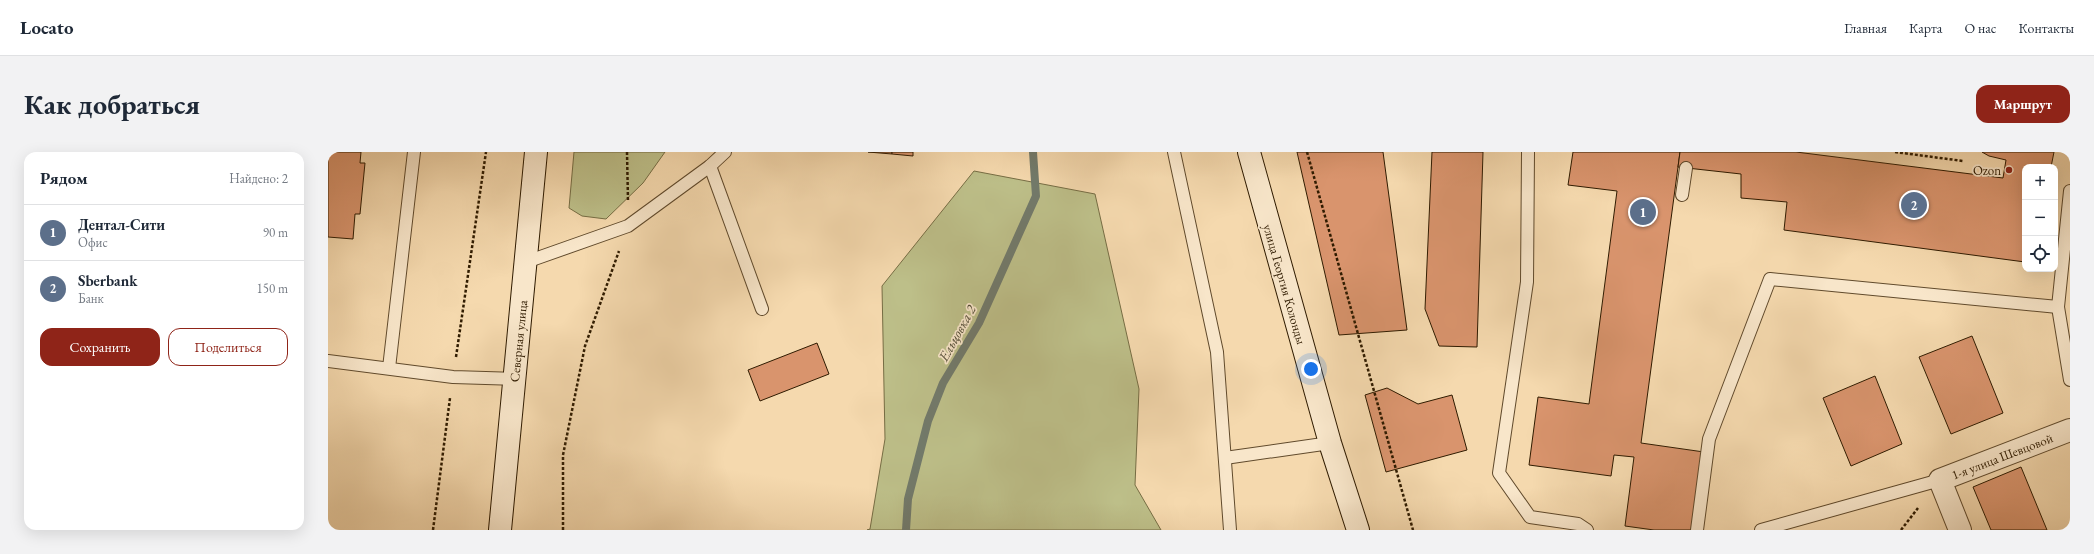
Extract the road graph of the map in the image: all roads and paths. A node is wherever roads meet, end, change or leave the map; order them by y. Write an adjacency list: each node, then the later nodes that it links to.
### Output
1 (414, 152): 21 (lane)
2 (486, 152): 22 (path)
3 (536, 152): 17 (main road, Северная улица)
4 (627, 152): 16 (path)
5 (725, 152): 12 (lane)
6 (1174, 152): 27 (lane)
7 (1249, 152): 26 (main road, улица Георгия Колонды)
8 (1308, 152): 34 (path)
9 (1528, 152): 35 (lane)
10 (1895, 152): 11 (path)
11 (1963, 161)
12 (710, 166): 16 (lane); 19 (lane)
13 (1686, 168): 15 (lane)
14 (2070, 190): 18 (lane)
15 (1682, 195)
16 (628, 226): 17 (lane); 31 (path)
17 (526, 262): 23 (main road, Северная улица)
18 (2058, 307): 24 (lane); 36 (lane)
19 (762, 309)
20 (328, 361): 21 (lane)
21 (389, 368): 22 (lane)
22 (453, 377): 23 (lane); 29 (path)
23 (514, 379): 30 (main road, Северная улица)
24 (2070, 380)
25 (2070, 430): 28 (main road, 1-я улица Шевцовой)
26 (1330, 444): 27 (lane); 33 (main road, улица Георгия Колонды)
27 (1225, 458): 32 (lane)
28 (1940, 480): 37 (lane); 38 (main road, 1-я улица Шевцовой)
29 (433, 530)
30 (500, 530)
31 (563, 530)
32 (1230, 530)
33 (1358, 530)
34 (1413, 530)
35 (1587, 530)
36 (1697, 530)
37 (1761, 530)
38 (1960, 530)

